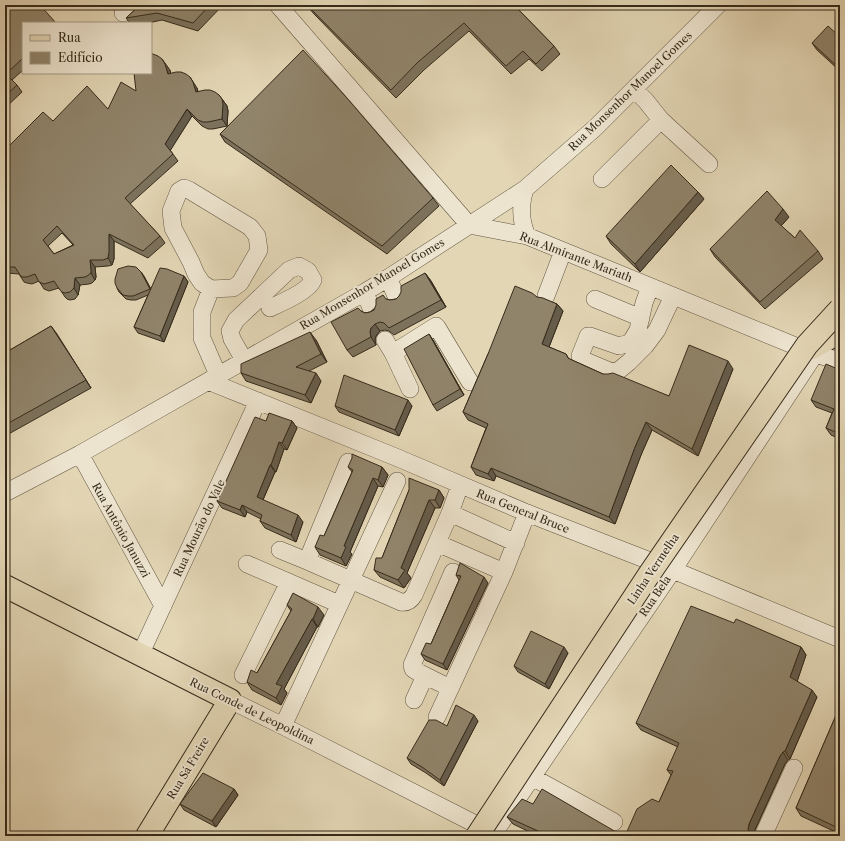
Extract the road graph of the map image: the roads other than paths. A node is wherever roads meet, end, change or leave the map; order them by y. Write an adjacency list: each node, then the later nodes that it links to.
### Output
1 (278, 5): 8 (street)
2 (718, 5): 3 (street, Rua Monsenhor Manoel Gomes)
3 (634, 89): 4 (street); 7 (street, Rua Monsenhor Manoel Gomes)
4 (661, 120): 5 (street); 6 (street)
5 (709, 164)
6 (602, 179)
7 (525, 189): 8 (street, Rua Monsenhor Manoel Gomes); 9 (street)
8 (469, 225): 9 (street, Rua Almirante Mariath); 11 (street, Rua Monsenhor Manoel Gomes)
9 (527, 236): 10 (street, Rua Almirante Mariath)
10 (563, 251): 12 (street, Rua Almirante Mariath); 15 (street)
11 (388, 278): 14 (street, Rua Monsenhor Manoel Gomes); 17 (street)
12 (650, 287): 16 (street, Rua Almirante Mariath); 22 (street)
13 (211, 289): 13 (street); 28 (street)
14 (365, 292): 21 (street); 26 (street, Rua Monsenhor Manoel Gomes)
15 (546, 296)
16 (673, 296): 22 (street); 25 (street, Rua Almirante Mariath)
17 (397, 298)
18 (595, 299): 22 (street)
19 (270, 308): 26 (street)
20 (840, 309): 65 (main road, Linha Vermelha, bridge)
21 (372, 311)
22 (641, 318)
23 (840, 318): 25 (main road, Linha Vermelha)
24 (840, 332): 25 (main road)
25 (814, 351): 27 (street, Rua Almirante Mariath); 44 (street, Rua Bela); 65 (main road, Linha Vermelha)
26 (244, 360): 28 (street, Rua Monsenhor Manoel Gomes)
27 (840, 361)
28 (213, 378): 31 (street, Rua General Bruce); 32 (street, Rua Monsenhor Manoel Gomes)
29 (470, 382): 30 (street)
30 (410, 389)
31 (258, 401): 35 (street, Rua General Bruce); 51 (street, Rua Mourão do Vale)
32 (80, 454): 36 (street, Rua Monsenhor Manoel Gomes); 51 (street, Rua Antônio Januzzi)
33 (348, 462): 42 (street)
34 (397, 481): 47 (street)
35 (460, 485): 37 (street); 38 (street, Rua General Bruce)
36 (5, 493)
37 (450, 513): 39 (street); 40 (street)
38 (527, 513): 40 (street); 44 (street, Rua General Bruce)
39 (437, 543): 46 (street); 47 (street)
40 (516, 543): 46 (street)
41 (280, 550): 42 (street)
42 (307, 560): 47 (street)
43 (247, 564): 48 (street)
44 (673, 570): 52 (street, Rua General Bruce); 62 (street, Rua Bela)
45 (453, 572): 55 (street)
46 (504, 572): 56 (street)
47 (352, 580): 50 (street)
48 (289, 582): 50 (street); 54 (street)
49 (5, 586): 53 (main road, Rua Conde de Leopoldina)
50 (339, 604): 60 (street)
51 (163, 606): 53 (street, Rua Mourão do Vale)
52 (840, 639)
53 (140, 655): 57 (main road, Rua Conde de Leopoldina)
54 (243, 675)
55 (425, 676): 56 (street); 58 (street)
56 (450, 688): 59 (street)
57 (230, 700): 60 (street, Rua Conde de Leopoldina); 64 (main road, Rua Sá Freire)
58 (414, 700)
59 (437, 717)
60 (283, 726): 65 (street, Rua Conde de Leopoldina)
61 (794, 768): 66 (street)
62 (532, 777): 63 (street); 65 (street, Rua Bela)
63 (614, 822)
64 (147, 836)
65 (489, 836)
66 (763, 836)

